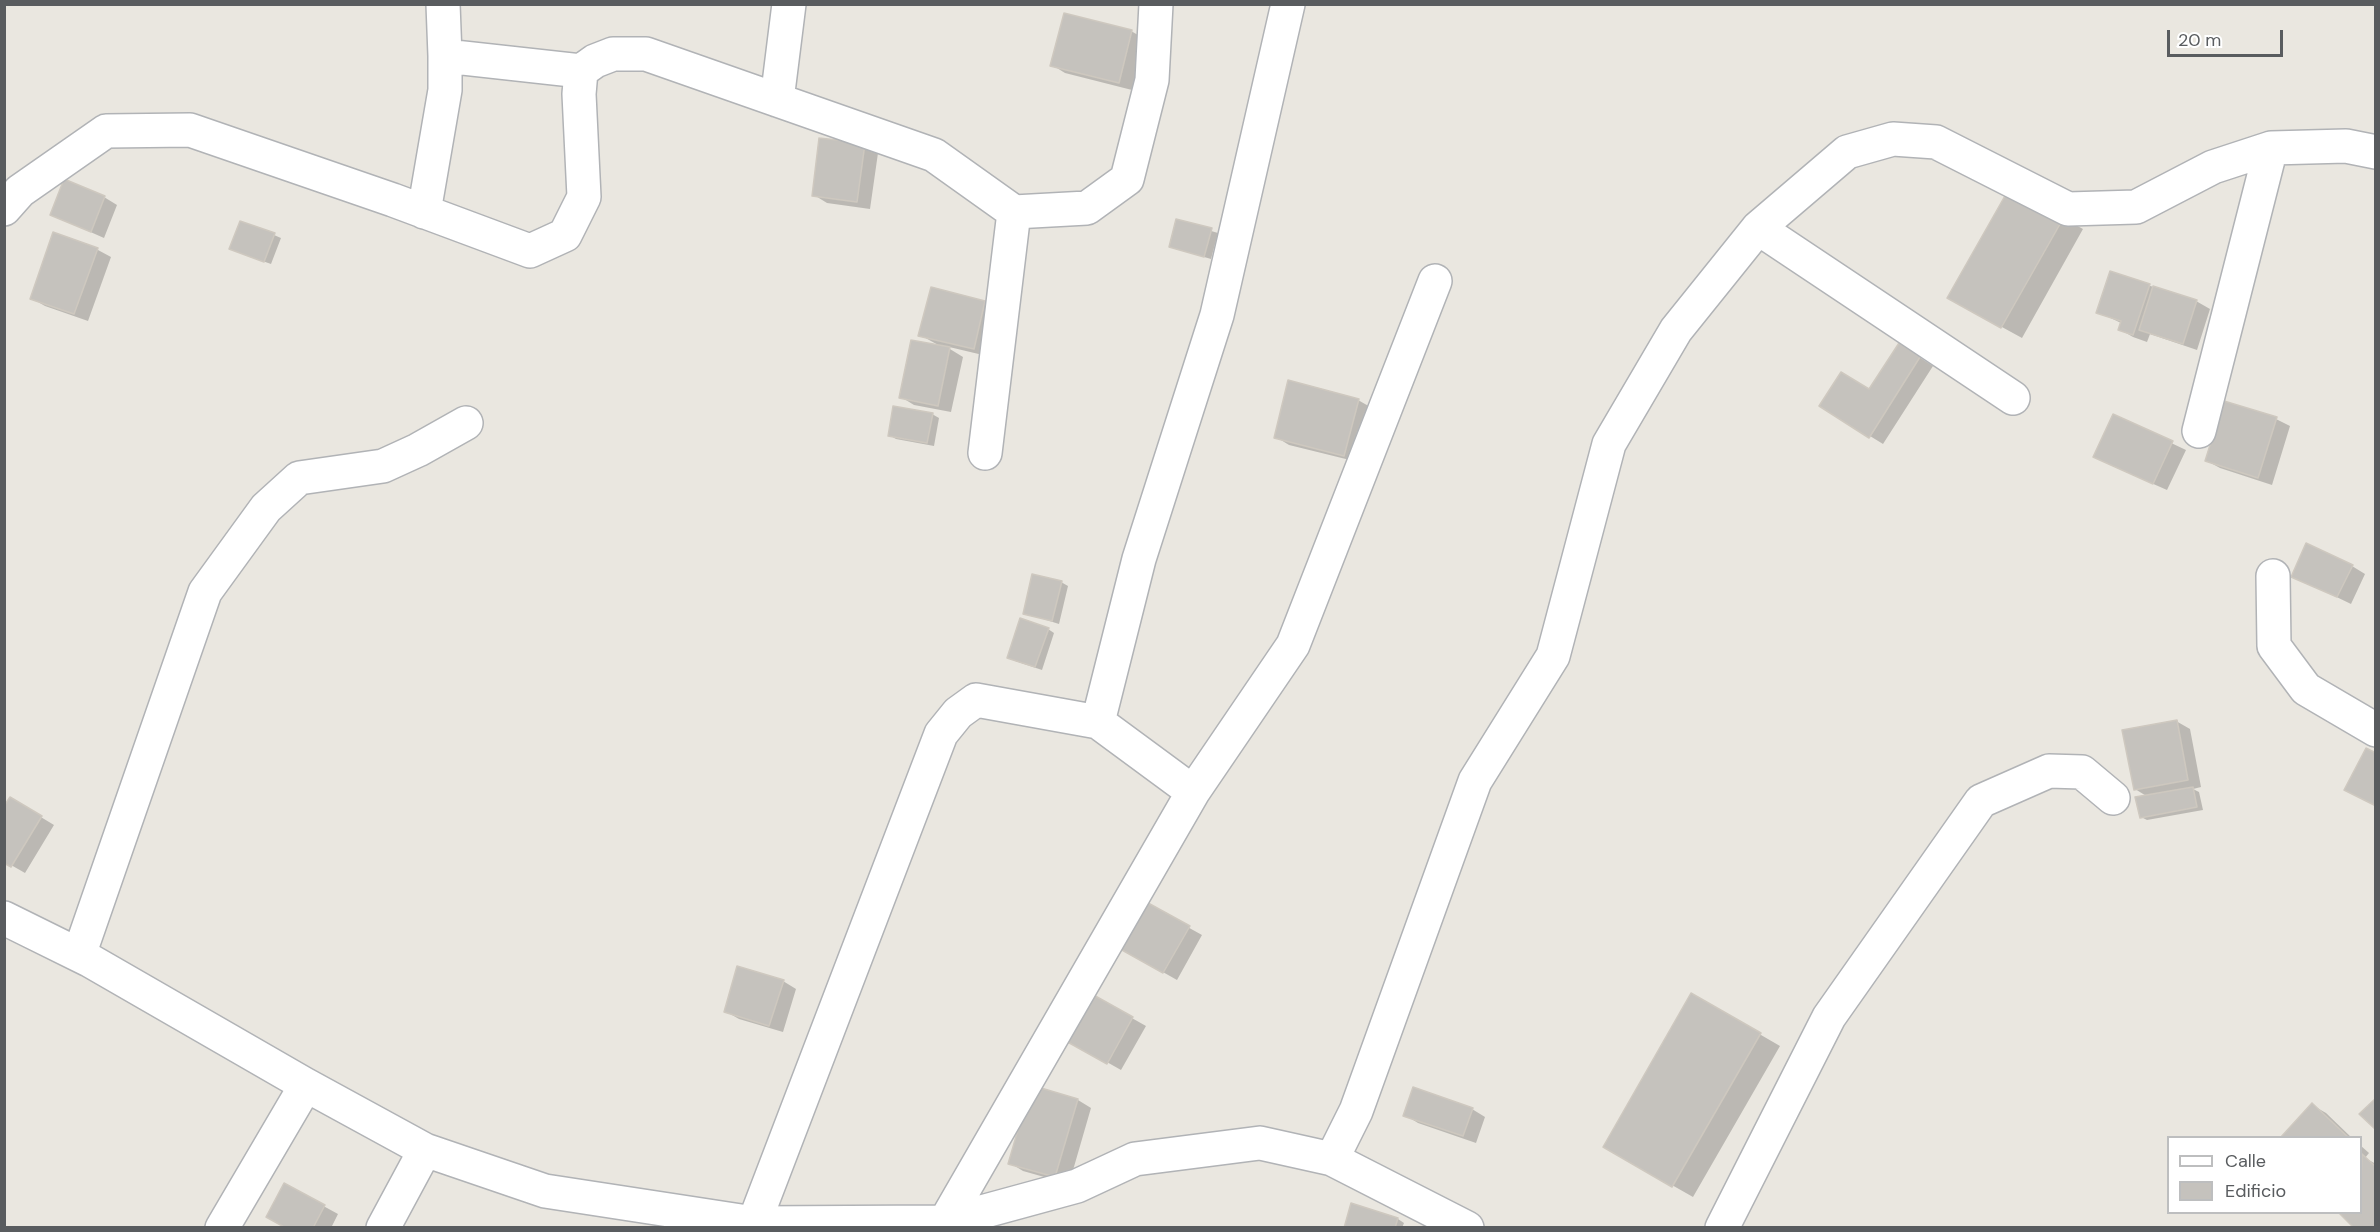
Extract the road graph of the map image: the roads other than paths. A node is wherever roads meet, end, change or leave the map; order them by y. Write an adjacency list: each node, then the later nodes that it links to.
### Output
1 (443, 4): 5 (street)
2 (789, 4): 7 (street)
3 (1156, 4): 12 (street)
4 (1288, 4): 20 (street)
5 (445, 56): 6 (street); 11 (street)
6 (581, 71): 7 (street); 11 (street)
7 (777, 100): 12 (street)
8 (2271, 148): 9 (street); 13 (street); 17 (street)
9 (2376, 152)
10 (4, 209): 11 (street)
11 (424, 212)
12 (1014, 212): 18 (street)
13 (1758, 228): 15 (street); 28 (street)
14 (1435, 281): 22 (street)
15 (2013, 398)
16 (466, 423): 25 (street)
17 (2199, 431)
18 (985, 453)
19 (2273, 576): 21 (street)
20 (1098, 722): 22 (street); 30 (street)
21 (2376, 730)
22 (1193, 792): 29 (street)
23 (2113, 798): 34 (street)
24 (4, 918): 25 (street)
25 (79, 955): 26 (street)
26 (306, 1085): 27 (street); 31 (street)
27 (425, 1150): 30 (street); 32 (street)
28 (1332, 1159): 29 (street); 33 (street)
29 (945, 1222): 30 (street)
30 (754, 1223)
31 (222, 1227)
32 (383, 1227)
33 (1467, 1227)
34 (1722, 1227)

